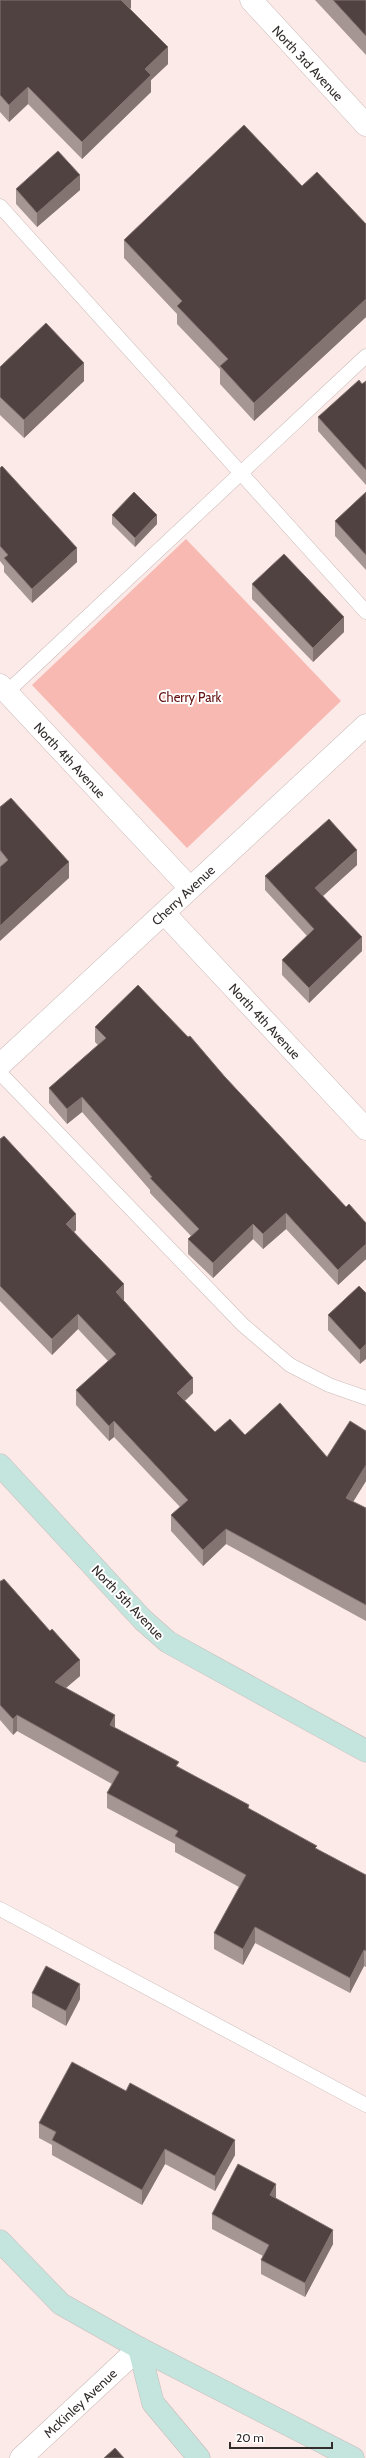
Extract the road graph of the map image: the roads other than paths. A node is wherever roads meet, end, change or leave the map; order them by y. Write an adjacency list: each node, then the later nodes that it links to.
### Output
1 (251, 0): 2 (street, North 3rd Avenue)
2 (366, 125)
3 (0, 206): 5 (lane)
4 (366, 356): 5 (lane)
5 (242, 474): 6 (lane); 7 (lane)
6 (366, 612)
7 (3, 688): 9 (street, North 4th Avenue)
8 (366, 725): 9 (street, Cherry Avenue)
9 (190, 888): 10 (street, Cherry Avenue)
10 (164, 913): 11 (street, Cherry Avenue); 13 (street, North 4th Avenue)
11 (0, 1065)
12 (0, 1073): 14 (lane)
13 (366, 1129)
14 (366, 1398)
15 (0, 1465): 16 (street, North 5th Avenue)
16 (366, 1751)
17 (0, 1909): 18 (lane)
18 (366, 2105)
19 (0, 2241): 20 (street)
20 (139, 2348): 21 (street, McKinley Avenue); 22 (street); 23 (street)
21 (20, 2458)
22 (199, 2458)
23 (354, 2458)

